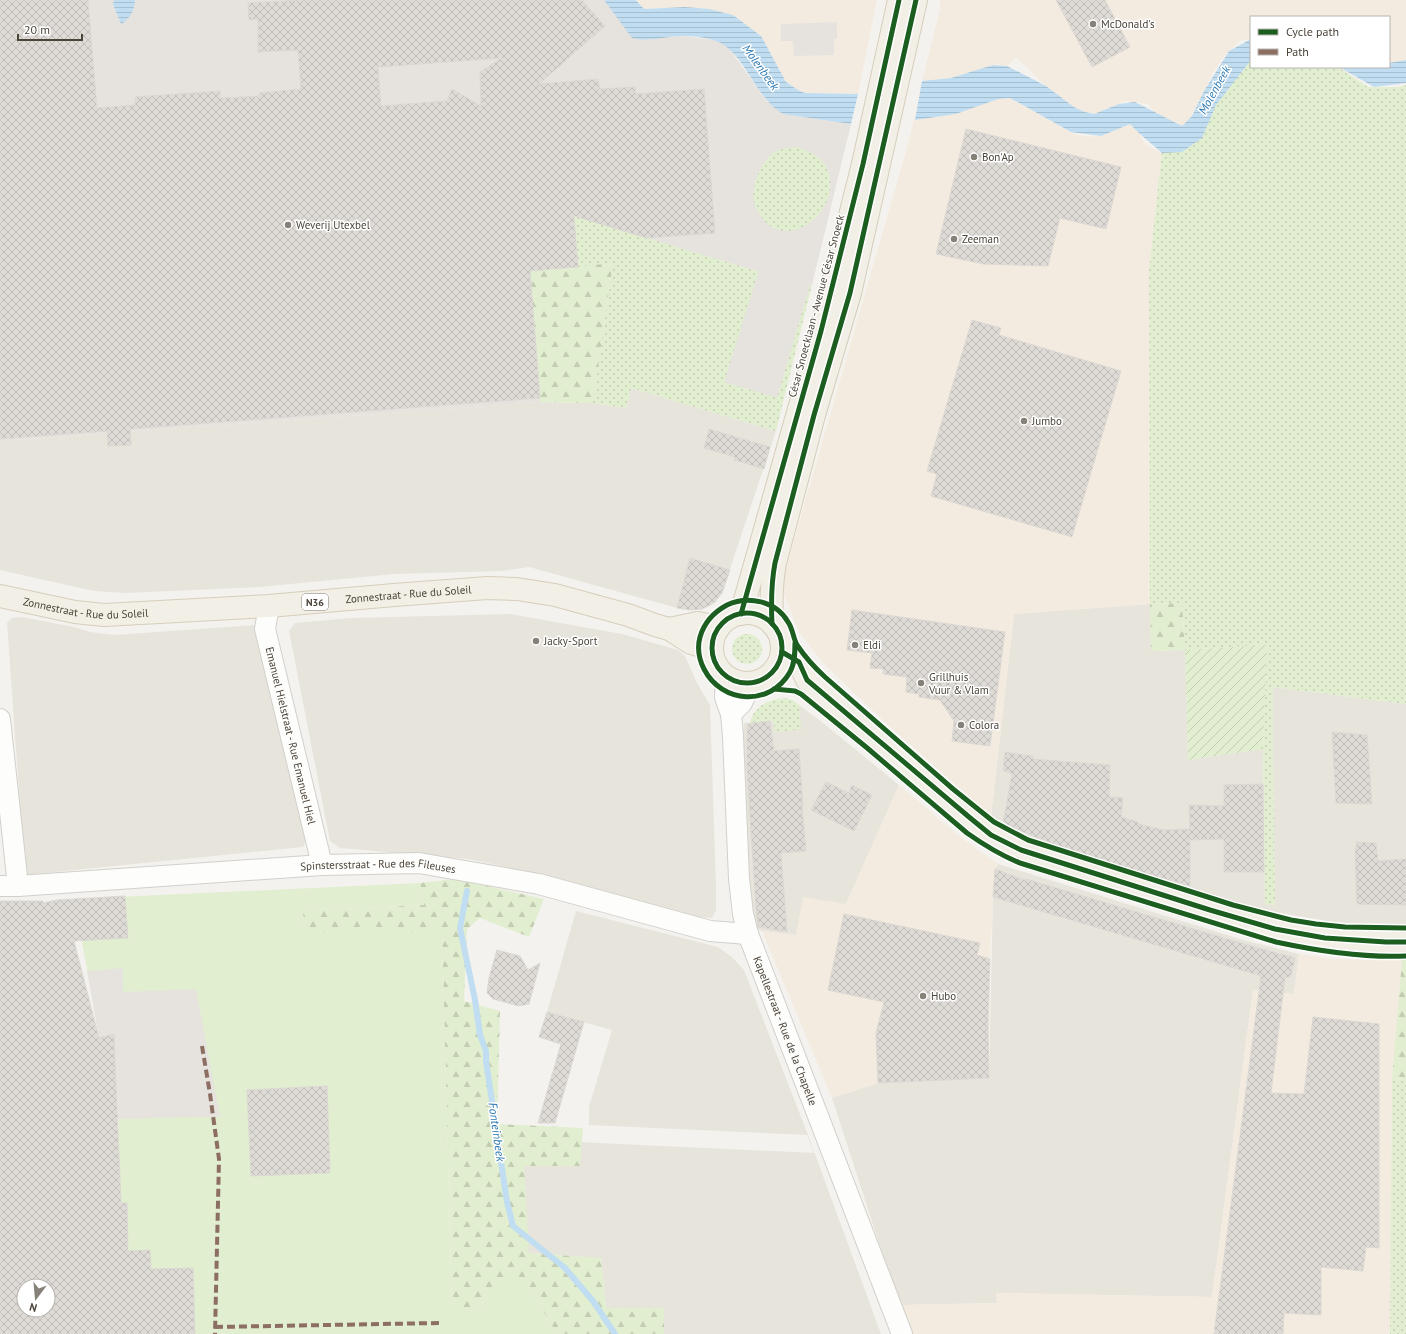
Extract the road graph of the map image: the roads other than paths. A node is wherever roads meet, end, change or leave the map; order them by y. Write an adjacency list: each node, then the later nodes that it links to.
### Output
1 (899, 0): 5 (main road, César Snoecklaan - Avenue César Snoeck)
2 (916, 0): 6 (main road)
3 (0, 596): 4 (main road, Zonnestraat - Rue du Soleil / N36)
4 (269, 606): 8 (main road, Zonnestraat - Rue du Soleil / N36); 17 (street, Emanuel Hielstraat - Rue Emanuel Hiel)
5 (741, 614): 6 (main road); 7 (main road)
6 (772, 624): 10 (main road)
7 (719, 627): 8 (main road, Zonnestraat - Rue du Soleil / N36); 9 (main road)
8 (669, 629): 9 (main road, Zonnestraat - Rue du Soleil / N36)
9 (712, 649): 12 (main road)
10 (782, 652): 11 (main road); 13 (main road)
11 (772, 673): 13 (main road); 14 (main road)
12 (726, 676): 14 (main road); 15 (street, Kapellestraat - Rue de la Chapelle)
13 (807, 680): 20 (main road)
14 (751, 683): 15 (street)
15 (731, 714): 19 (street, Kapellestraat - Rue de la Chapelle)
16 (0, 719): 18 (street)
17 (322, 865): 18 (street, Spinstersstraat - Rue des Fileuses); 19 (street, Spinstersstraat - Rue des Fileuses)
18 (9, 886)
19 (748, 934): 21 (street, Kapellestraat - Rue de la Chapelle)
20 (1406, 942)
21 (902, 1334)

